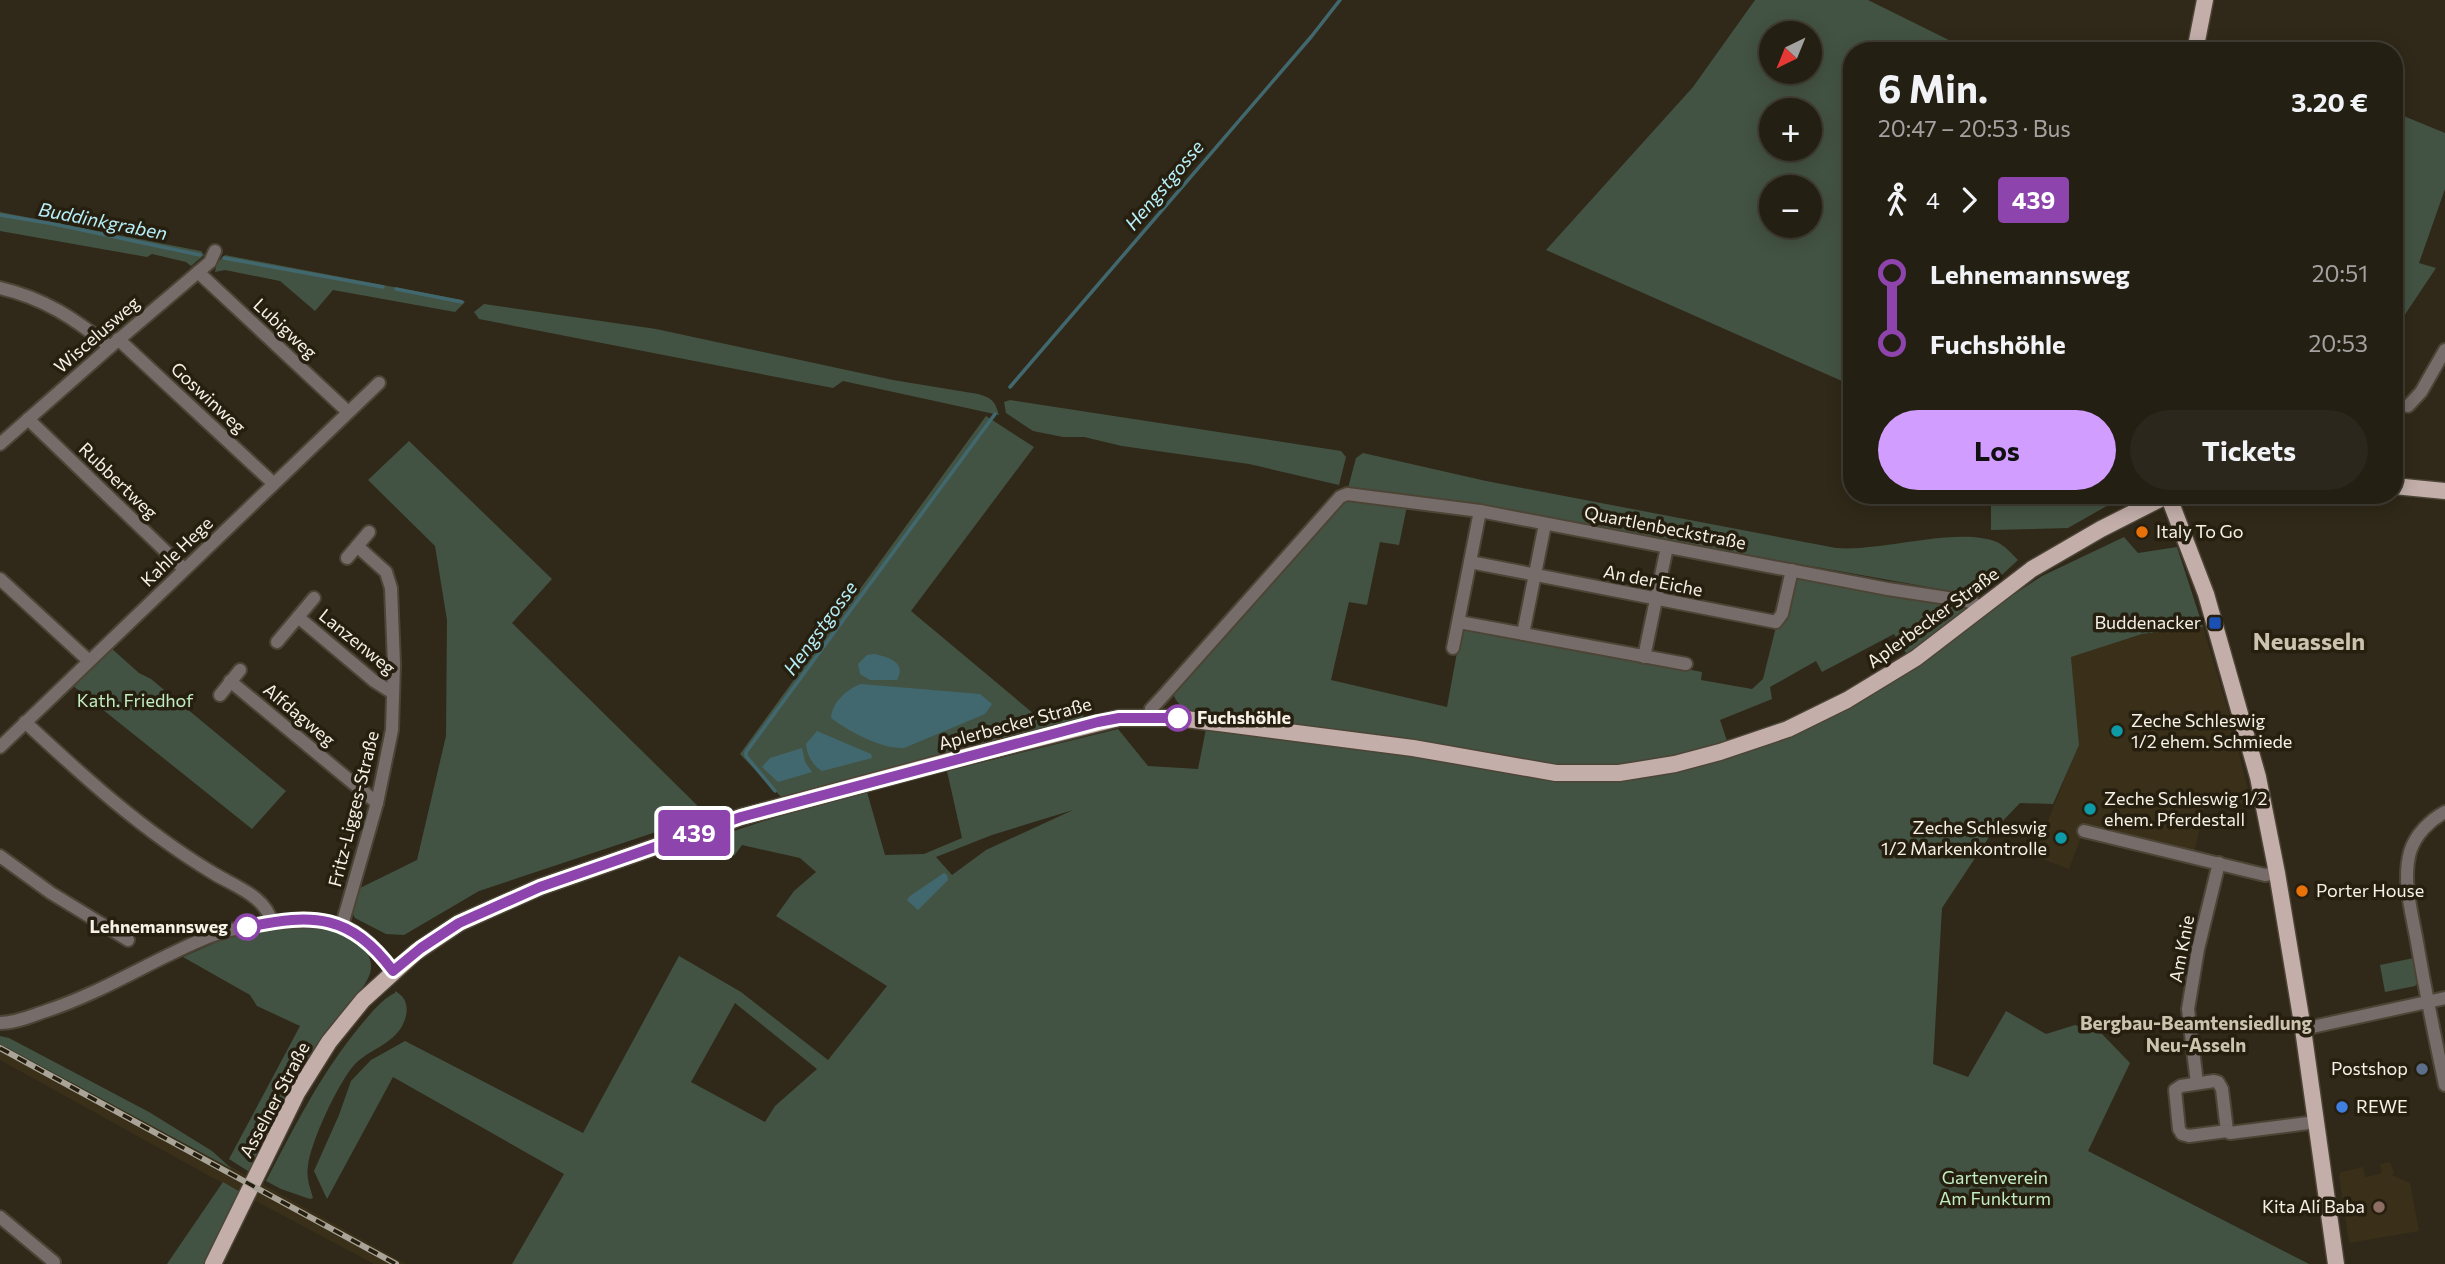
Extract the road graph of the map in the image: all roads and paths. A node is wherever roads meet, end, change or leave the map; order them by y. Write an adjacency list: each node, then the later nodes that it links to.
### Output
1 (2205, 0): 2 (main road)
2 (2198, 42)
3 (215, 251): 4 (street, Wiscelusweg)
4 (198, 272): 6 (street, Wiscelusweg); 10 (street, Lubigweg)
5 (0, 288): 6 (street, Goswinweg)
6 (114, 343): 11 (street, Wiscelusweg); 13 (street, Goswinweg)
7 (2445, 350): 9 (street)
8 (379, 383): 10 (street, Kahle Hege)
9 (2408, 406)
10 (348, 411): 13 (street, Kahle Hege)
11 (27, 419): 12 (street, Wiscelusweg); 25 (street, Rubbertweg)
12 (0, 444)
13 (273, 483): 25 (street, Kahle Hege)
14 (2403, 487): 15 (main road)
15 (2445, 491)
16 (2150, 504): 31 (main road, Aplerbecker Straße)
17 (2171, 504): 52 (main road)
18 (1480, 511): 19 (street, Quartlenbeckstraße); 24 (street); 44 (street, Quartlenbeckstraße)
19 (1545, 524): 22 (street, Quartlenbeckstraße); 27 (street)
20 (369, 532): 21 (street)
21 (357, 546): 23 (street); 42 (street, Fritz-Ligges-Straße)
22 (1667, 547): 26 (street, Quartlenbeckstraße); 30 (street)
23 (347, 558)
24 (1470, 562): 27 (street, An der Eiche); 33 (street)
25 (184, 569): 38 (street, Kahle Hege)
26 (1792, 570): 30 (street, An der Eiche); 31 (street, Quartlenbeckstraße)
27 (1535, 575): 30 (street, An der Eiche); 34 (street)
28 (0, 579): 38 (street)
29 (314, 598): 32 (street, Lanzenweg)
30 (1656, 599): 37 (street)
31 (1980, 610): 44 (main road, Aplerbecker Straße)
32 (298, 617): 35 (street, Lanzenweg); 42 (street, Lanzenweg)
33 (1459, 622): 34 (street); 36 (street)
34 (1524, 634): 37 (street)
35 (277, 642)
36 (1453, 648)
37 (1644, 657): 39 (street)
38 (88, 660): 45 (street, Kahle Hege)
39 (1686, 664)
40 (240, 670): 41 (street)
41 (230, 681): 43 (street); 47 (street, Alfdagweg)
42 (394, 693): 47 (street, Fritz-Ligges-Straße)
43 (220, 695)
44 (1149, 717): 56 (main road, Aplerbecker Straße)
45 (25, 722): 46 (street, Kahle Hege); 53 (street)
46 (0, 747)
47 (377, 803): 54 (street, Fritz-Ligges-Straße)
48 (2445, 813): 58 (street)
49 (2084, 831): 51 (street)
50 (0, 856): 55 (street)
51 (2219, 863): 52 (street); 61 (street, Am Knie)
52 (2277, 873): 60 (main road)
53 (272, 923): 54 (street); 59 (street)
54 (342, 925): 56 (street)
55 (128, 940)
56 (393, 971): 67 (main road, Asselner Straße)
57 (2445, 998): 58 (street)
58 (2427, 1002): 60 (street); 62 (street)
59 (0, 1023)
60 (2303, 1029): 63 (main road)
61 (2197, 1083): 64 (street); 64 (street)
62 (2445, 1086)
63 (2316, 1122): 64 (street); 68 (main road)
64 (2227, 1131)
65 (0, 1217): 66 (street)
66 (53, 1263)
67 (213, 1264)
68 (2336, 1264)

